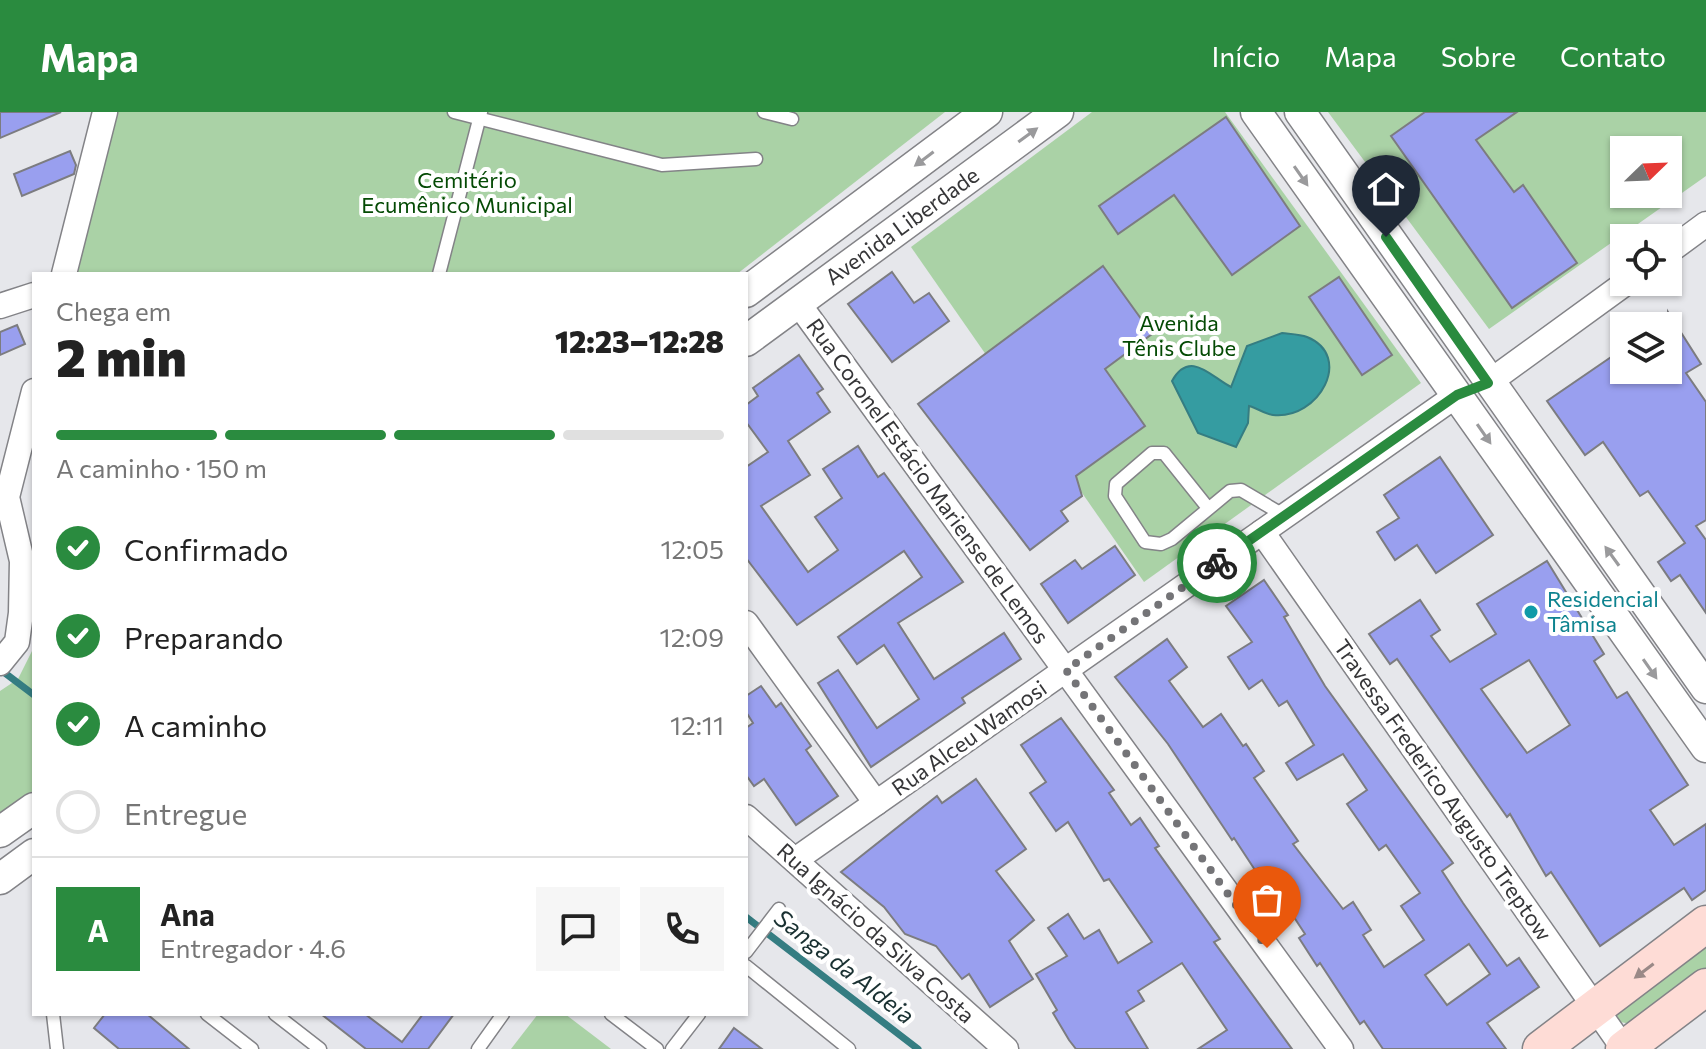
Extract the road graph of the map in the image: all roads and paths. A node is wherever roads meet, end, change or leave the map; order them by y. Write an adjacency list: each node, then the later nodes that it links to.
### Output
1 (105, 112): 13 (street)
2 (454, 112): 8 (lane)
3 (764, 112): 9 (lane)
4 (987, 112): 15 (street, Avenida Liberdade, one-way to 15)
5 (1058, 112): 18 (street, Avenida Liberdade, one-way to 5)
6 (1256, 112): 22 (street, one-way to 22)
7 (1300, 112): 21 (street)
8 (480, 115): 10 (lane); 14 (lane)
9 (792, 119)
10 (756, 159)
11 (1706, 224): 12 (street)
12 (1682, 242)
13 (65, 272)
14 (440, 272)
15 (748, 291)
16 (1610, 294): 21 (street)
17 (32, 296): 19 (street)
18 (798, 303): 20 (street, Avenida Liberdade); 30 (street, Rua Coronel Estácio Mariense de Lemos)
19 (0, 306)
20 (748, 340)
21 (1488, 383): 22 (street); 31 (street, one-way to 21)
22 (1457, 395): 26 (street, Rua Alceu Wamosi); 32 (street, one-way to 32)
23 (32, 398): 24 (street)
24 (4, 494): 29 (street)
25 (1208, 508): 25 (lane); 26 (lane)
26 (1285, 516): 27 (street, Rua Alceu Wamosi)
27 (1262, 532): 30 (street, Rua Alceu Wamosi); 45 (street, Travessa Frederico Augusto Treptow)
28 (748, 626): 33 (street)
29 (0, 663)
30 (1066, 670): 33 (street, Rua Alceu Wamosi); 60 (street, Rua Coronel Estácio Mariense de Lemos)
31 (1706, 688)
32 (1706, 747)
33 (876, 803): 38 (street, Rua Alceu Wamosi)
34 (32, 809): 36 (street)
35 (748, 819): 38 (street, Rua Ignácio da Silva Costa)
36 (0, 832)
37 (32, 855): 39 (street)
38 (795, 860): 59 (street, Rua Ignácio da Silva Costa)
39 (0, 879)
40 (779, 909): 42 (lane)
41 (1704, 929): 45 (main road, one-way to 45)
42 (748, 949)
43 (748, 968): 58 (lane)
44 (1706, 987): 62 (main road)
45 (1595, 1008): 61 (main road); 62 (street, Travessa Frederico Augusto Treptow)
46 (53, 1016): 52 (lane)
47 (210, 1016): 53 (lane)
48 (278, 1016): 54 (lane)
49 (502, 1016): 55 (lane)
50 (614, 1016): 56 (lane)
51 (697, 1016): 57 (lane)
52 (57, 1049)
53 (252, 1049)
54 (320, 1049)
55 (478, 1049)
56 (657, 1049)
57 (672, 1049)
58 (849, 1049)
59 (1006, 1049)
60 (1341, 1049)
61 (1541, 1049)
62 (1624, 1049)

